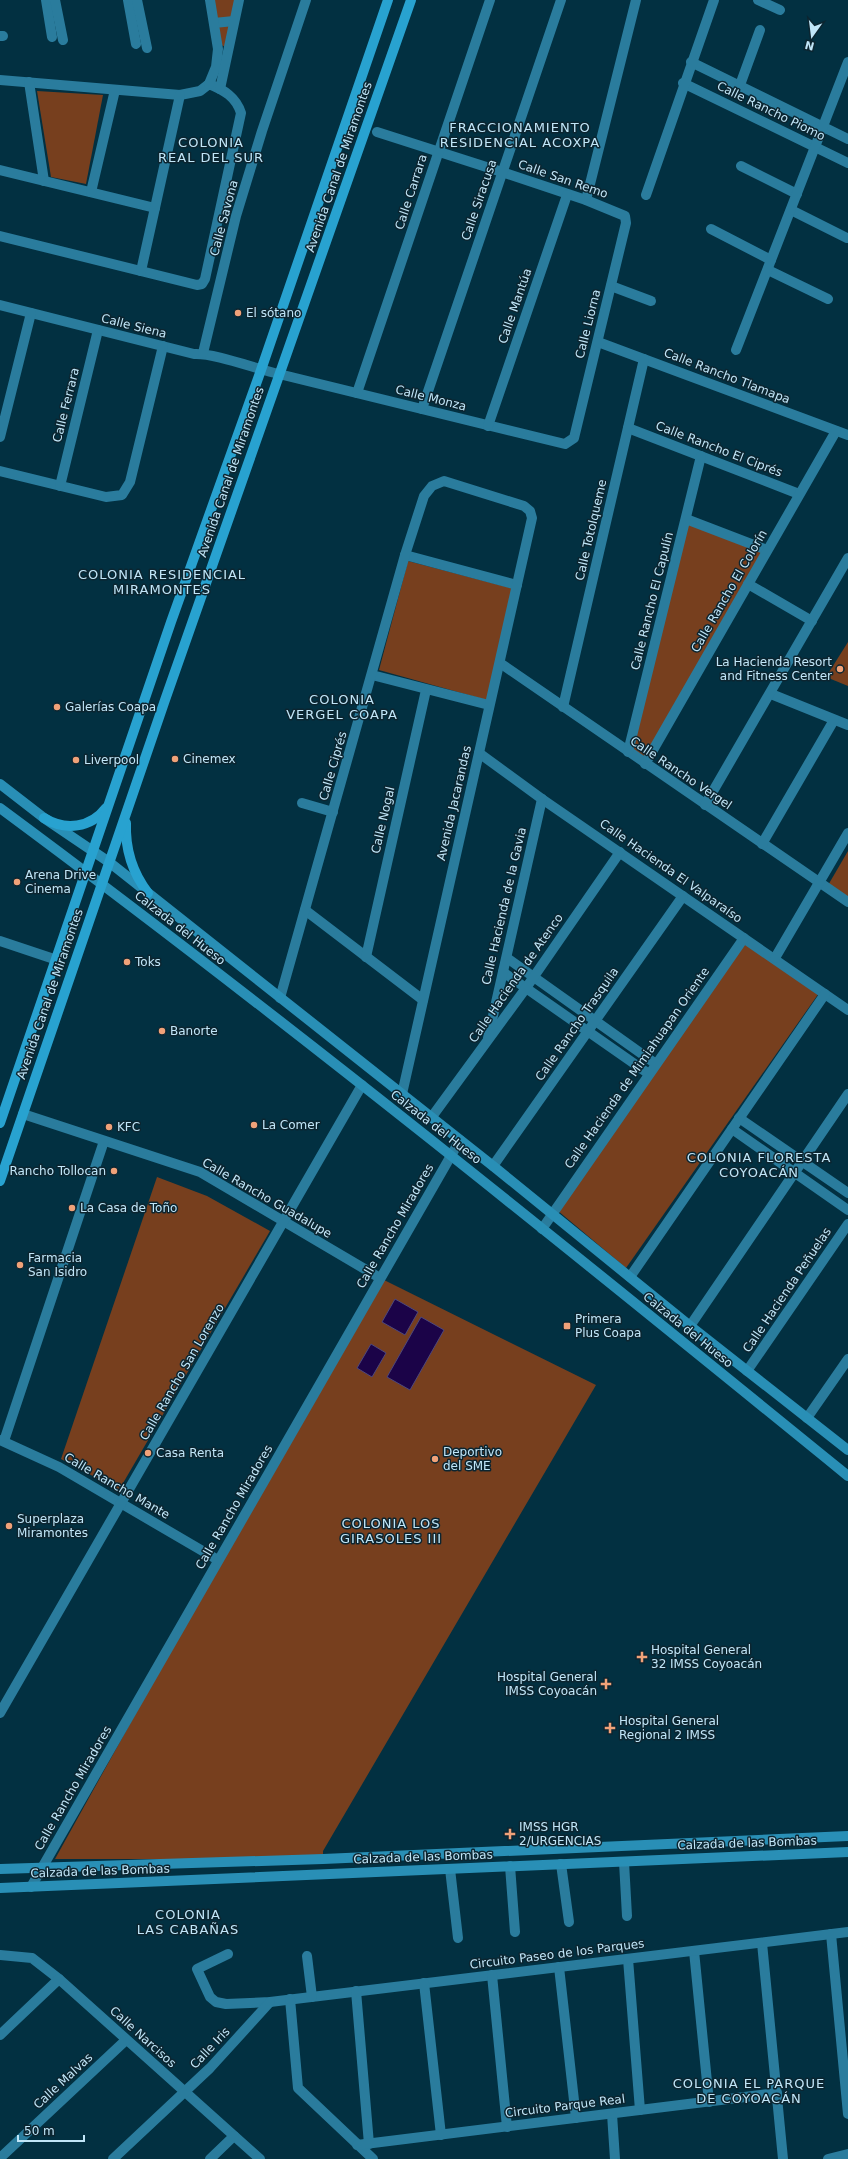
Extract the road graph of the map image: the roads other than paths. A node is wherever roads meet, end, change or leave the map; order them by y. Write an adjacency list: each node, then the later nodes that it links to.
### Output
1 (46, 0): 19 (street)
2 (55, 0): 20 (street)
3 (128, 0): 21 (street)
4 (137, 0): 22 (street)
5 (210, 0): 17 (street)
6 (239, 0): 16 (street)
7 (306, 0): 66 (street, Calle Savona)
8 (388, 0): 68 (main road, Avenida Canal de Miramontes)
9 (411, 0): 69 (main road, Avenida Canal de Miramontes)
10 (490, 0): 37 (street, Calle Carrara)
11 (561, 0): 41 (street, Calle Siracusa)
12 (636, 0): 47 (street)
13 (714, 0): 23 (street)
14 (758, 0): 15 (street)
15 (780, 10)
16 (234, 22): 17 (street); 30 (street)
17 (214, 23): 28 (street)
18 (760, 30): 29 (street)
19 (52, 37)
20 (63, 40)
21 (136, 44)
22 (148, 48)
23 (691, 62): 27 (street); 29 (street, Calle Rancho Piomo)
24 (848, 62): 33 (street)
25 (0, 80): 26 (street)
26 (29, 82): 31 (street); 42 (street)
27 (683, 83): 36 (street, Calle Rancho Piomo); 46 (street)
28 (209, 84): 30 (street); 32 (street)
29 (740, 85): 33 (street, Calle Rancho Piomo)
30 (220, 89): 56 (street)
31 (115, 90): 32 (street); 43 (street)
32 (180, 95): 48 (street)
33 (823, 127): 35 (street, Calle Rancho Piomo); 36 (street)
34 (377, 132): 37 (street, Calle San Remo)
35 (848, 139)
36 (816, 146): 38 (street, Calle Rancho Piomo); 44 (street)
37 (439, 150): 41 (street, Calle San Remo); 70 (street, Calle Carrara)
38 (848, 163)
39 (740, 166): 44 (street)
40 (0, 170): 42 (street)
41 (502, 172): 45 (street, Calle San Remo); 71 (street, Calle Siracusa)
42 (44, 181): 43 (street)
43 (91, 192): 48 (street)
44 (797, 194): 49 (street)
45 (568, 195): 47 (street, Calle San Remo); 72 (street, Calle Mantúa)
46 (646, 195)
47 (586, 200): 50 (street, Calle San Remo)
48 (155, 208): 56 (street)
49 (791, 210): 53 (street); 54 (street)
50 (625, 216): 57 (street, Calle Liorna)
51 (711, 229): 54 (street)
52 (0, 236): 56 (street)
53 (847, 238)
54 (772, 260): 55 (street)
55 (768, 270): 58 (street); 65 (street)
56 (141, 271)
57 (611, 286): 59 (street); 63 (street, Calle Liorna)
58 (828, 300)
59 (652, 301)
60 (0, 305): 61 (street, Calle Siena)
61 (31, 313): 62 (street, Calle Siena); 76 (street)
62 (98, 330): 64 (street, Calle Siena); 80 (street, Calle Ferrara)
63 (598, 342): 67 (street, Calle Rancho Tlamapa); 77 (street, Calle Liorna)
64 (163, 346): 66 (street, Calle Siena); 80 (street)
65 (736, 350)
66 (203, 353): 68 (street, Calle Siena)
67 (644, 359): 73 (street, Calle Totolqueme); 74 (street, Calle Rancho Tlamapa)
68 (261, 370): 69 (street, Calle Siena); 104 (main road, Avenida Canal de Miramontes)
69 (279, 374): 70 (street, Calle Monza); 103 (main road, Avenida Canal de Miramontes)
70 (357, 393): 71 (street, Calle Monza)
71 (422, 409): 72 (street, Calle Monza)
72 (488, 426): 77 (street, Calle Monza)
73 (628, 428): 78 (street, Calle Rancho El Ciprés); 95 (street, Calle Totolqueme)
74 (836, 431): 75 (street, Calle Rancho Tlamapa); 81 (street, Calle Rancho El Colorín)
75 (848, 435)
76 (0, 436)
77 (574, 438)
78 (701, 456): 81 (street, Calle Rancho El Ciprés); 83 (street, Calle Rancho El Capulín)
79 (0, 471): 80 (street)
80 (60, 486)
81 (800, 494): 84 (street, Calle Rancho El Colorín)
82 (424, 496): 85 (street, Calle Ciprés); 88 (street, Avenida Jacarandas)
83 (686, 519): 84 (street); 98 (street, Calle Rancho El Capulín)
84 (767, 550): 87 (street, Calle Rancho El Colorín)
85 (405, 555): 88 (street); 91 (street, Calle Ciprés)
86 (848, 558): 89 (street)
87 (748, 584): 89 (street); 100 (street, Calle Rancho El Colorín)
88 (517, 585): 90 (street, Avenida Jacarandas)
89 (812, 621): 93 (street)
90 (500, 663): 94 (street, Avenida Jacarandas); 95 (street, Calle Rancho Vergel)
91 (372, 675): 92 (street); 108 (street, Calle Ciprés)
92 (426, 690): 94 (street); 124 (street, Calle Nogal)
93 (771, 694): 96 (street); 106 (street)
94 (489, 705): 99 (street, Avenida Jacarandas)
95 (563, 707): 98 (street, Calle Rancho Vergel)
96 (834, 720): 97 (street); 111 (street)
97 (848, 725)
98 (628, 752): 100 (street, Calle Rancho Vergel)
99 (479, 753): 102 (street, Calle Hacienda El Valparaíso); 133 (street, Avenida Jacarandas)
100 (645, 764): 106 (street, Calle Rancho Vergel)
101 (0, 784): 109 (main road, Calzada del Hueso)
102 (542, 799): 113 (street, Calle Hacienda El Valparaíso); 125 (street, Calle Hacienda de la Gavia)
103 (130, 800): 114 (main road, Avenida Canal de Miramontes); 118 (main road)
104 (109, 802): 109 (main road); 112 (main road, Avenida Canal de Miramontes)
105 (302, 803): 108 (street)
106 (705, 805): 111 (street, Calle Rancho Vergel)
107 (0, 808): 115 (main road, Calzada del Hueso)
108 (333, 812): 121 (street, Calle Ciprés)
109 (44, 818): 112 (main road, Calzada del Hueso)
110 (848, 833): 117 (street)
111 (762, 844): 117 (street, Calle Rancho Vergel)
112 (93, 851): 114 (main road, Calzada del Hueso); 115 (main road, Avenida Canal de Miramontes)
113 (620, 852): 119 (street, Calle Hacienda El Valparaíso); 129 (street, Calle Hacienda de Atenco)
114 (109, 862): 116 (main road, Avenida Canal de Miramontes); 118 (main road, Calzada del Hueso)
115 (85, 871): 116 (main road, Calzada del Hueso); 127 (main road, Avenida Canal de Miramontes)
116 (102, 883): 140 (main road, Calzada del Hueso); 143 (main road, Avenida Canal de Miramontes)
117 (819, 883): 120 (street, Calle Rancho Vergel); 126 (street)
118 (148, 894): 132 (main road, Calzada del Hueso)
119 (683, 896): 122 (street, Calle Hacienda El Valparaíso); 135 (street, Calle Rancho Trasquila)
120 (848, 902)
121 (305, 910): 124 (street); 132 (street, Calle Ciprés)
122 (744, 938): 126 (street, Calle Hacienda El Valparaíso); 138 (street, Calle Hacienda de Mimiahuapan Oriente)
123 (0, 941): 127 (street)
124 (366, 956): 133 (street)
125 (507, 958): 128 (street, Calle Hacienda de la Gavia); 129 (street)
126 (775, 958): 131 (street, Calle Hacienda El Valparaíso)
127 (54, 959): 146 (main road, Avenida Canal de Miramontes)
128 (503, 972): 130 (street); 137 (street, Calle Hacienda de la Gavia)
129 (534, 978): 130 (street, Calle Hacienda de Atenco); 135 (street)
130 (526, 988): 136 (street); 137 (street, Calle Hacienda de Atenco)
131 (825, 994): 134 (street, Calle Hacienda El Valparaíso); 145 (street)
132 (280, 998): 141 (main road, Calzada del Hueso)
133 (423, 1000): 141 (street, Avenida Jacarandas)
134 (848, 1010)
135 (595, 1021): 136 (street, Calle Rancho Trasquila); 138 (street)
136 (588, 1031): 139 (street); 152 (street, Calle Rancho Trasquila)
137 (487, 1042): 144 (street, Calle Hacienda de Atenco)
138 (656, 1064): 139 (street, Calle Hacienda de Mimiahuapan Oriente)
139 (649, 1074): 157 (street, Calle Hacienda de Mimiahuapan Oriente)
140 (362, 1085): 150 (main road, Calzada del Hueso); 158 (street, Calle Rancho San Lorenzo)
141 (402, 1094): 144 (main road, Calzada del Hueso)
142 (848, 1094): 151 (street)
143 (23, 1114): 149 (street, Calle Rancho Guadalupe); 154 (main road, Avenida Canal de Miramontes)
144 (431, 1118): 148 (main road, Calzada del Hueso)
145 (739, 1118): 147 (street); 151 (street)
146 (0, 1123)
147 (732, 1129): 153 (street); 161 (street)
148 (460, 1140): 150 (street, Calle Rancho Miradores); 152 (main road, Calzada del Hueso)
149 (104, 1141): 158 (street, Calle Rancho Guadalupe); 167 (street)
150 (452, 1155): 160 (main road, Calzada del Hueso); 162 (street, Calle Rancho Miradores)
151 (802, 1161): 153 (street); 155 (street)
152 (493, 1166): 157 (main road, Calzada del Hueso)
153 (794, 1173): 156 (street); 163 (street)
154 (0, 1181)
155 (848, 1193)
156 (848, 1210)
157 (552, 1214): 160 (street, Calle Hacienda de Mimiahuapan Oriente); 161 (main road, Calzada del Hueso)
158 (283, 1222): 162 (street, Calle Rancho Guadalupe); 170 (street, Calle Rancho San Lorenzo)
159 (848, 1224): 165 (street, Calle Hacienda Peñuelas)
160 (542, 1228): 169 (main road, Calzada del Hueso)
161 (630, 1277): 163 (main road, Calzada del Hueso)
162 (380, 1278): 171 (street, Calle Rancho Miradores)
163 (690, 1326): 165 (main road, Calzada del Hueso)
164 (848, 1359): 166 (street)
165 (747, 1371): 166 (main road, Calzada del Hueso)
166 (807, 1418): 168 (main road, Calzada del Hueso)
167 (2, 1441): 170 (street, Calle Rancho Mante)
168 (848, 1450)
169 (848, 1476)
170 (121, 1504): 171 (street, Calle Rancho Mante); 172 (street, Calle Rancho San Lorenzo)
171 (218, 1560): 179 (street, Calle Rancho Miradores)
172 (0, 1713)
173 (848, 1836): 179 (main road, Calzada de las Bombas)
174 (848, 1852): 175 (main road, Calzada de las Bombas)
175 (624, 1862): 176 (main road, Calzada de las Bombas); 183 (street)
176 (561, 1864): 177 (main road, Calzada de las Bombas); 184 (street)
177 (510, 1866): 180 (main road, Calzada de las Bombas); 185 (street)
178 (0, 1869): 179 (main road, Calzada de las Bombas)
179 (41, 1869): 181 (street, Calle Rancho Miradores)
180 (450, 1869): 181 (main road, Calzada de las Bombas); 188 (street)
181 (31, 1887): 182 (main road, Calzada de las Bombas)
182 (0, 1888)
183 (628, 1916)
184 (569, 1922)
185 (515, 1932)
186 (848, 1932): 187 (street, Circuito Paseo de los Parques)
187 (831, 1934): 189 (street, Circuito Paseo de los Parques); 210 (street)
188 (458, 1938)
189 (762, 1942): 190 (street, Circuito Paseo de los Parques); 206 (street)
190 (694, 1951): 194 (street, Circuito Paseo de los Parques); 207 (street)
191 (228, 1954): 202 (street, Circuito Paseo de los Parques)
192 (0, 1955): 197 (street, Calle Narcisos)
193 (306, 1956): 200 (street)
194 (628, 1959): 195 (street, Circuito Paseo de los Parques); 208 (street)
195 (559, 1967): 196 (street, Circuito Paseo de los Parques); 211 (street)
196 (492, 1975): 198 (street, Circuito Paseo de los Parques); 212 (street)
197 (59, 1979): 203 (street); 204 (street, Calle Narcisos)
198 (424, 1983): 199 (street, Circuito Paseo de los Parques); 213 (street)
199 (356, 1991): 200 (street, Circuito Paseo de los Parques); 215 (street)
200 (312, 1996): 201 (street, Circuito Paseo de los Parques)
201 (290, 1999): 202 (street, Circuito Paseo de los Parques); 216 (street)
202 (270, 2002): 205 (street, Calle Iris)
203 (0, 2035)
204 (126, 2040): 205 (street, Calle Narcisos); 218 (street, Calle Malvas)
205 (185, 2092): 214 (street, Calle Narcisos); 219 (street, Calle Iris)
206 (777, 2093): 207 (street, Circuito Parque Real); 224 (street)
207 (709, 2102): 208 (street, Circuito Parque Real)
208 (640, 2110): 209 (street, Circuito Parque Real)
209 (612, 2114): 211 (street, Circuito Parque Real); 223 (street)
210 (848, 2114)
211 (576, 2118): 212 (street, Circuito Parque Real)
212 (507, 2127): 213 (street, Circuito Parque Real)
213 (441, 2135): 215 (street, Circuito Parque Real)
214 (234, 2136): 220 (street); 221 (street, Calle Narcisos)
215 (369, 2144): 216 (street, Circuito Parque Real)
216 (358, 2145): 222 (street)
217 (848, 2154): 225 (street)
218 (0, 2158)
219 (113, 2159)
220 (210, 2159)
221 (260, 2159)
222 (373, 2159)
223 (615, 2159)
224 (783, 2159)
225 (828, 2159)

